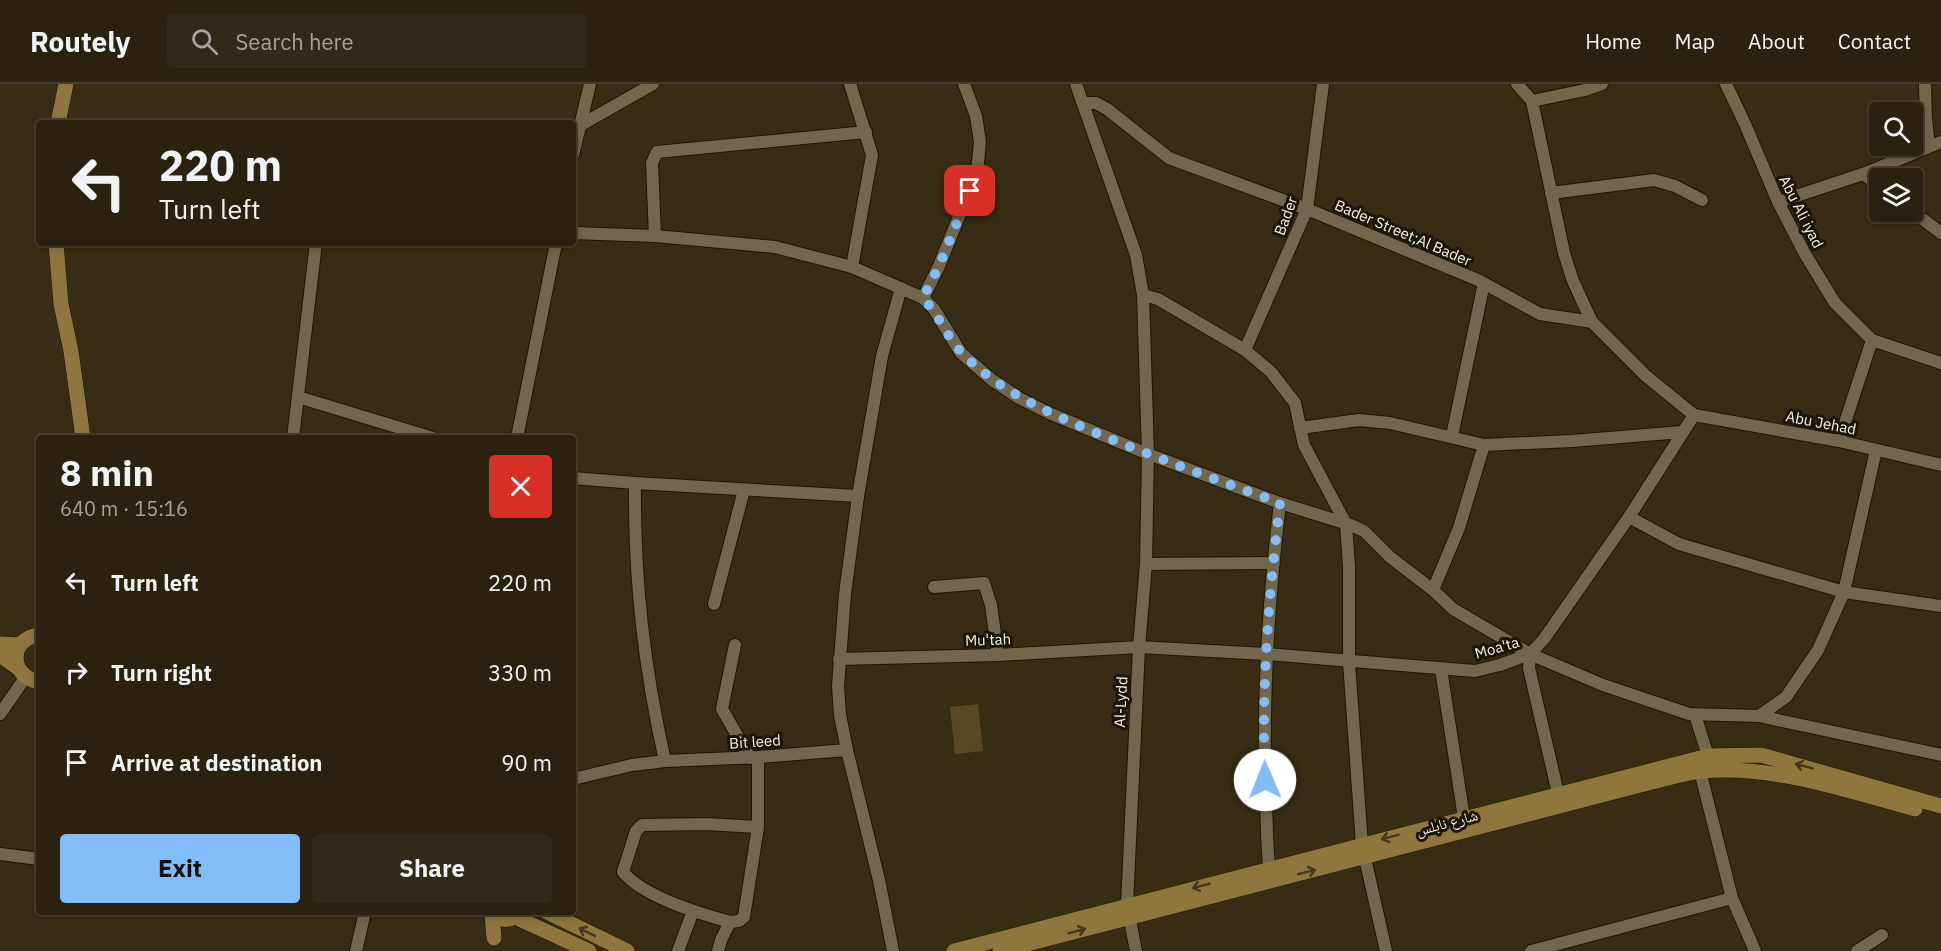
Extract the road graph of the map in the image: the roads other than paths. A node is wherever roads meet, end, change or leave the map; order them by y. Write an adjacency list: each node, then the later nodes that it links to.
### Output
1 (66, 84): 15 (main road)
2 (75, 84): 16 (main road)
3 (590, 84): 17 (street)
4 (653, 84): 17 (street)
5 (850, 84): 18 (street)
6 (964, 84): 39 (street)
7 (1076, 84): 14 (street, Al-Lydd)
8 (1323, 84): 26 (street, Bader)
9 (1517, 84): 13 (street)
10 (1602, 84): 13 (street)
11 (1726, 84): 25 (street, Abu Ali iyad)
12 (1925, 84): 20 (street)
13 (1532, 101): 23 (street)
14 (1083, 103): 26 (street, Bader Street;Al Bader); 38 (street, Al-Lydd)
15 (59, 120)
16 (69, 120)
17 (579, 126): 19 (street)
18 (866, 132): 30 (street); 35 (street)
19 (576, 140)
20 (1935, 144): 21 (street)
21 (1863, 174): 22 (street); 25 (street)
22 (1869, 178)
23 (1551, 193): 24 (street); 40 (street)
24 (1702, 200)
25 (1778, 202): 41 (street, Abu Ali iyad)
26 (1308, 209): 36 (street, Bader Street;Al Bader); 42 (street, Bader)
27 (1923, 219): 29 (street)
28 (576, 233): 30 (street)
29 (1941, 233)
30 (655, 236): 35 (street)
31 (56, 246): 48 (main road)
32 (64, 246): 49 (main road)
33 (316, 246): 44 (street)
34 (555, 246): 52 (street)
35 (852, 267): 37 (street)
36 (1484, 283): 40 (street, Bader Street;Al Bader); 53 (street)
37 (901, 288): 39 (street); 62 (street)
38 (1143, 295): 42 (street); 57 (street, Al-Lydd)
39 (923, 298): 57 (street)
40 (1592, 322): 45 (street)
41 (1872, 340): 43 (street); 54 (street)
42 (1245, 350): 46 (street)
43 (1941, 363)
44 (298, 398): 50 (street); 51 (street)
45 (1694, 415): 47 (street); 54 (street, Abu Jehad)
46 (1300, 428): 53 (street); 65 (street)
47 (1682, 432): 55 (street); 64 (street)
48 (82, 435)
49 (88, 435)
50 (293, 435)
51 (423, 435)
52 (518, 435)
53 (1452, 436): 55 (street)
54 (1839, 441): 56 (street, Abu Jehad)
55 (1484, 445): 69 (street)
56 (1876, 450): 58 (street, Abu Jehad); 70 (street)
57 (1148, 454): 63 (street); 67 (street, Al-Lydd)
58 (1941, 465)
59 (576, 478): 60 (street)
60 (635, 483): 61 (street); 93 (street)
61 (744, 490): 62 (street); 71 (street)
62 (858, 496): 82 (street)
63 (1280, 503): 65 (street); 66 (street)
64 (1629, 517): 70 (street); 79 (street)
65 (1346, 524): 69 (street); 83 (street)
66 (1273, 562): 67 (street); 78 (street)
67 (1146, 564): 77 (street, Al-Lydd)
68 (934, 587): 81 (street)
69 (1433, 590): 79 (street)
70 (1844, 592): 72 (street); 88 (street)
71 (714, 604)
72 (1941, 606)
73 (36, 635): 75 (main road)
74 (0, 644): 75 (main road)
75 (20, 645): 85 (main road)
76 (735, 645): 92 (street)
77 (1139, 647): 78 (street, Mu'tah); 81 (street, Mu'tah); 105 (street, Al-Lydd)
78 (1266, 654): 83 (street, Moa'ta); 103 (street)
79 (1530, 654): 84 (street, Moa'ta); 87 (street); 96 (street, Moa'ta)
80 (0, 655): 85 (main road)
81 (998, 655): 82 (street, Mu'tah)
82 (839, 659): 89 (street)
83 (1350, 662): 84 (street, Moa'ta); 100 (street)
84 (1442, 669): 98 (street)
85 (28, 676): 86 (street)
86 (0, 714)
87 (1695, 715): 88 (street); 91 (street)
88 (1759, 716): 90 (street)
89 (847, 750): 92 (street, Bit leed); 121 (street)
90 (1941, 755)
91 (1708, 756): 94 (street); 96 (main road, شارع نابلس); 97 (main road, شارع نابلس, one-way to 91)
92 (754, 757): 93 (street, Bit leed); 99 (street)
93 (665, 761): 95 (street, Bit leed)
94 (1700, 771): 96 (main road, شارع نابلس); 97 (main road, شارع نابلس); 104 (street)
95 (576, 778)
96 (1559, 800): 98 (main road, شارع نابلس); 100 (main road, شارع نابلس)
97 (1940, 812)
98 (1464, 818): 100 (main road, شارع نابلس, one-way to 100)
99 (758, 826): 106 (street); 112 (street)
100 (1364, 851): 103 (main road, شارع نابلس); 125 (street)
101 (0, 854): 102 (street)
102 (36, 859)
103 (1270, 875): 105 (main road, شارع نابلس)
104 (1732, 898): 115 (street); 127 (street)
105 (1128, 911): 122 (main road, شارع نابلس); 123 (main road, شارع نابلس, one-way to 105); 124 (street, Al-Lydd)
106 (693, 912): 112 (street); 119 (street)
107 (364, 915): 116 (street)
108 (492, 915): 114 (main road)
109 (495, 915): 111 (main road)
110 (553, 915): 118 (main road, one-way to 110)
111 (514, 916): 114 (main road); 117 (main road)
112 (730, 922): 120 (street)
113 (1882, 935): 128 (street)
114 (493, 944)
115 (1573, 946): 126 (street)
116 (356, 951)
117 (589, 951)
118 (627, 951)
119 (678, 951)
120 (718, 951)
121 (893, 951)
122 (954, 951)
123 (1000, 951)
124 (1136, 951)
125 (1386, 951)
126 (1531, 951)
127 (1755, 951)
128 (1857, 951)

